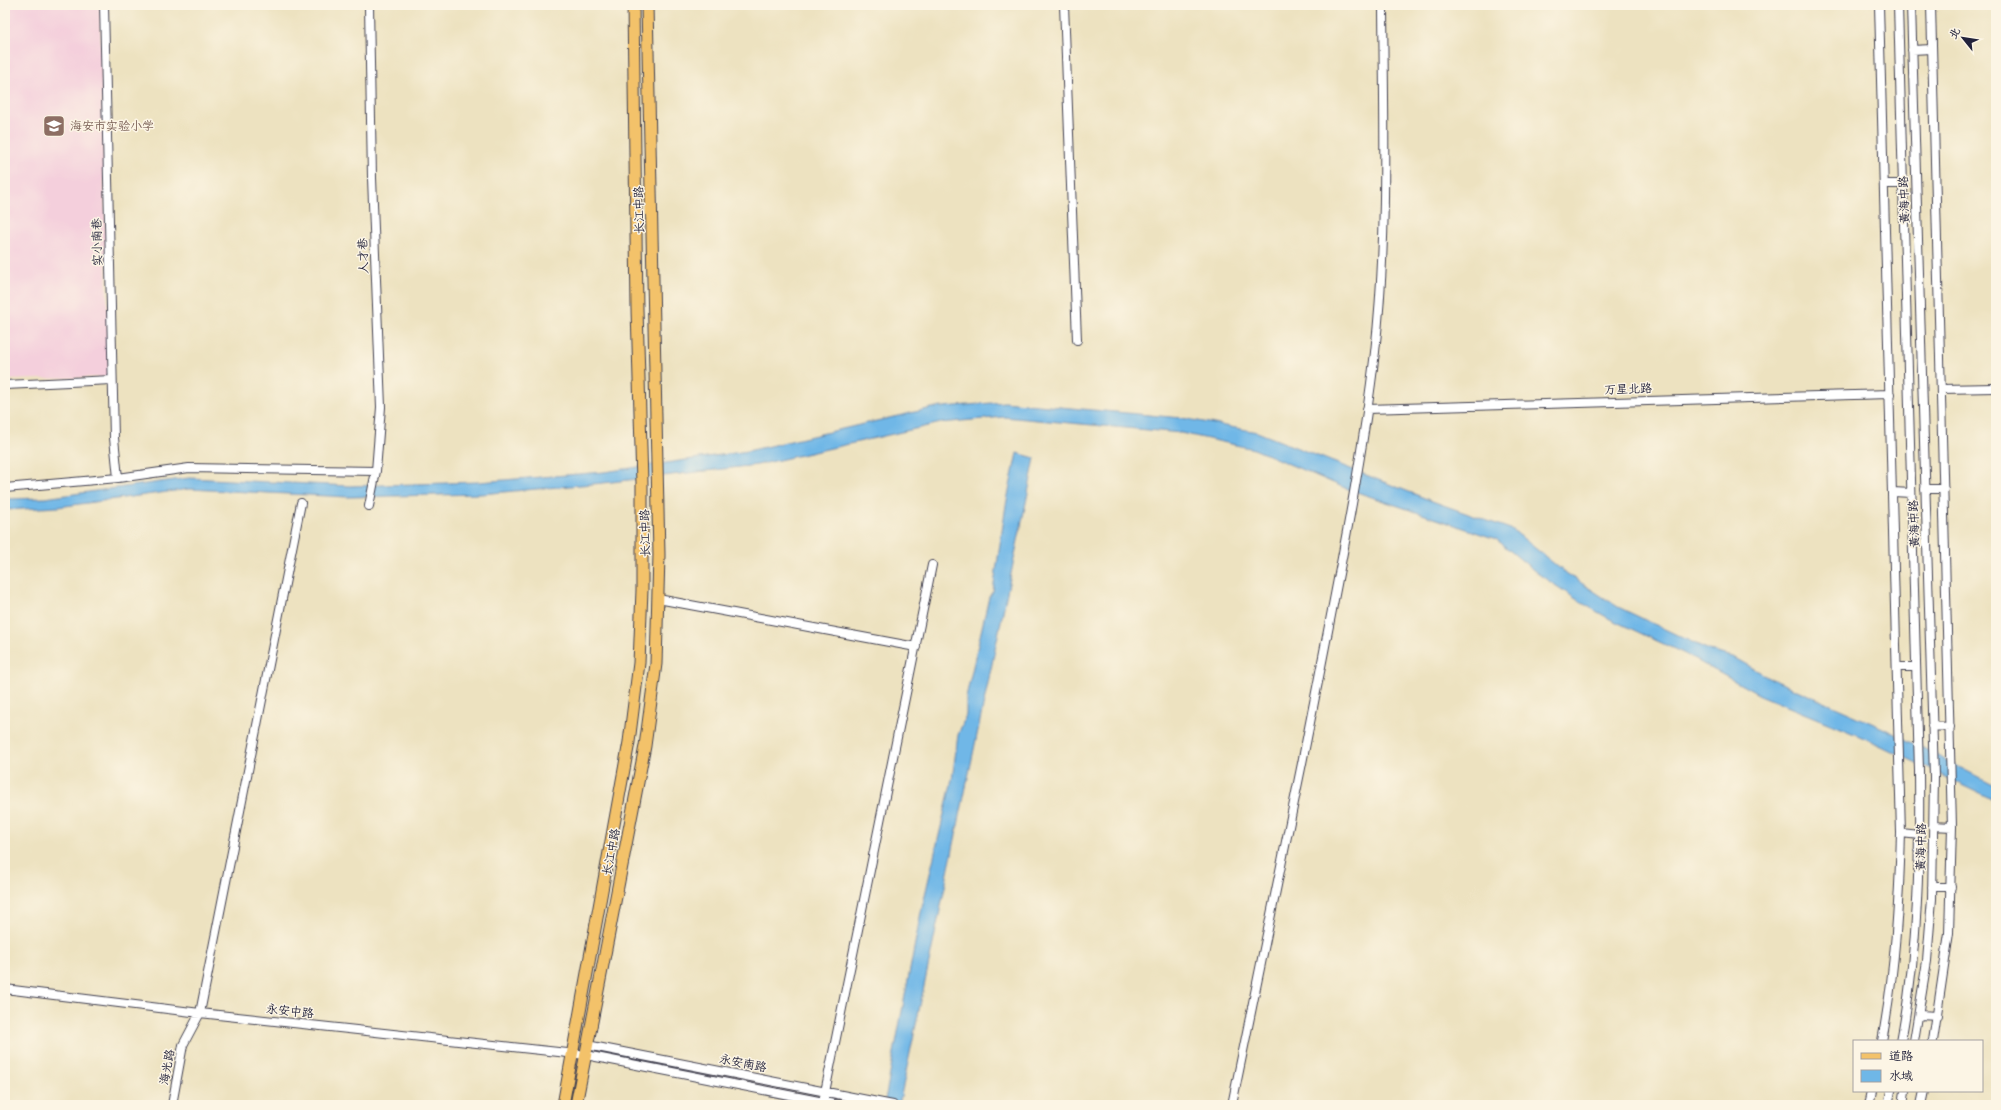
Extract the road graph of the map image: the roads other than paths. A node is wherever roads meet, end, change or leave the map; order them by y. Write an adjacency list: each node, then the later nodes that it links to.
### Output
1 (104, 5): 16 (street, 实小南巷)
2 (370, 5): 22 (street, 人才巷)
3 (633, 5): 53 (main road, 长江中路)
4 (647, 5): 32 (main road, 长江中路)
5 (1064, 5): 15 (street)
6 (1383, 5): 21 (street)
7 (1879, 5): 13 (street, 黄海中路)
8 (1898, 5): 14 (street, 黄海中路)
9 (1911, 5): 12 (street, 黄海中路)
10 (1931, 5): 11 (street)
11 (1932, 49): 12 (street); 19 (street)
12 (1912, 50): 25 (street, 黄海中路)
13 (1884, 184): 14 (street); 20 (street, 黄海中路)
14 (1902, 184): 28 (street, 黄海中路)
15 (1076, 340)
16 (112, 380): 17 (street); 23 (street, 实小南巷)
17 (5, 386)
18 (1996, 388): 19 (street)
19 (1941, 389): 26 (street)
20 (1890, 394): 21 (street, 万星北路); 27 (street, 黄海中路)
21 (1367, 408): 66 (street)
22 (376, 474): 23 (street); 30 (street, 人才巷)
23 (118, 478): 24 (street)
24 (5, 488)
25 (1925, 489): 26 (street); 36 (street, 黄海中路)
26 (1944, 489): 37 (street)
27 (1893, 492): 28 (street); 34 (street, 黄海中路)
28 (1911, 493): 35 (street, 黄海中路)
29 (301, 503): 45 (street, 海光路)
30 (370, 504)
31 (932, 565): 33 (street)
32 (658, 599): 33 (street); 52 (main road, 长江中路)
33 (916, 647): 54 (street)
34 (1898, 666): 35 (street); 40 (street, 黄海中路)
35 (1916, 667): 41 (street, 黄海中路)
36 (1932, 726): 37 (street); 38 (street, 黄海中路)
37 (1950, 727): 39 (street)
38 (1933, 826): 39 (street); 42 (street, 黄海中路)
39 (1952, 827): 43 (street)
40 (1901, 833): 41 (street); 48 (street, 黄海中路)
41 (1920, 835): 49 (street, 黄海中路)
42 (1932, 887): 43 (street); 46 (street, 黄海中路)
43 (1951, 887): 47 (street)
44 (5, 989): 45 (street, 永安中路)
45 (200, 1013): 53 (street, 永安中路); 61 (street, 海光路)
46 (1919, 1015): 47 (street); 50 (street, 黄海中路)
47 (1938, 1016): 51 (street)
48 (1882, 1040)
49 (1900, 1040)
50 (1914, 1040)
51 (1933, 1040)
52 (586, 1050): 53 (street, 永安中路); 54 (street, 永安南路); 59 (street, 永安南路); 63 (main road, 长江中路)
53 (572, 1053): 62 (main road, 长江中路)
54 (825, 1092): 59 (street); 65 (street, 永安南路)
55 (1872, 1092): 60 (street)
56 (1891, 1092): 67 (street)
57 (1905, 1092): 68 (street)
58 (1924, 1092): 69 (street)
59 (823, 1102): 64 (street, 永安南路)
60 (1872, 1104)
61 (172, 1105)
62 (563, 1105)
63 (576, 1105)
64 (839, 1105)
65 (893, 1105)
66 (1232, 1105)
67 (1888, 1105)
68 (1903, 1105)
69 (1921, 1105)

